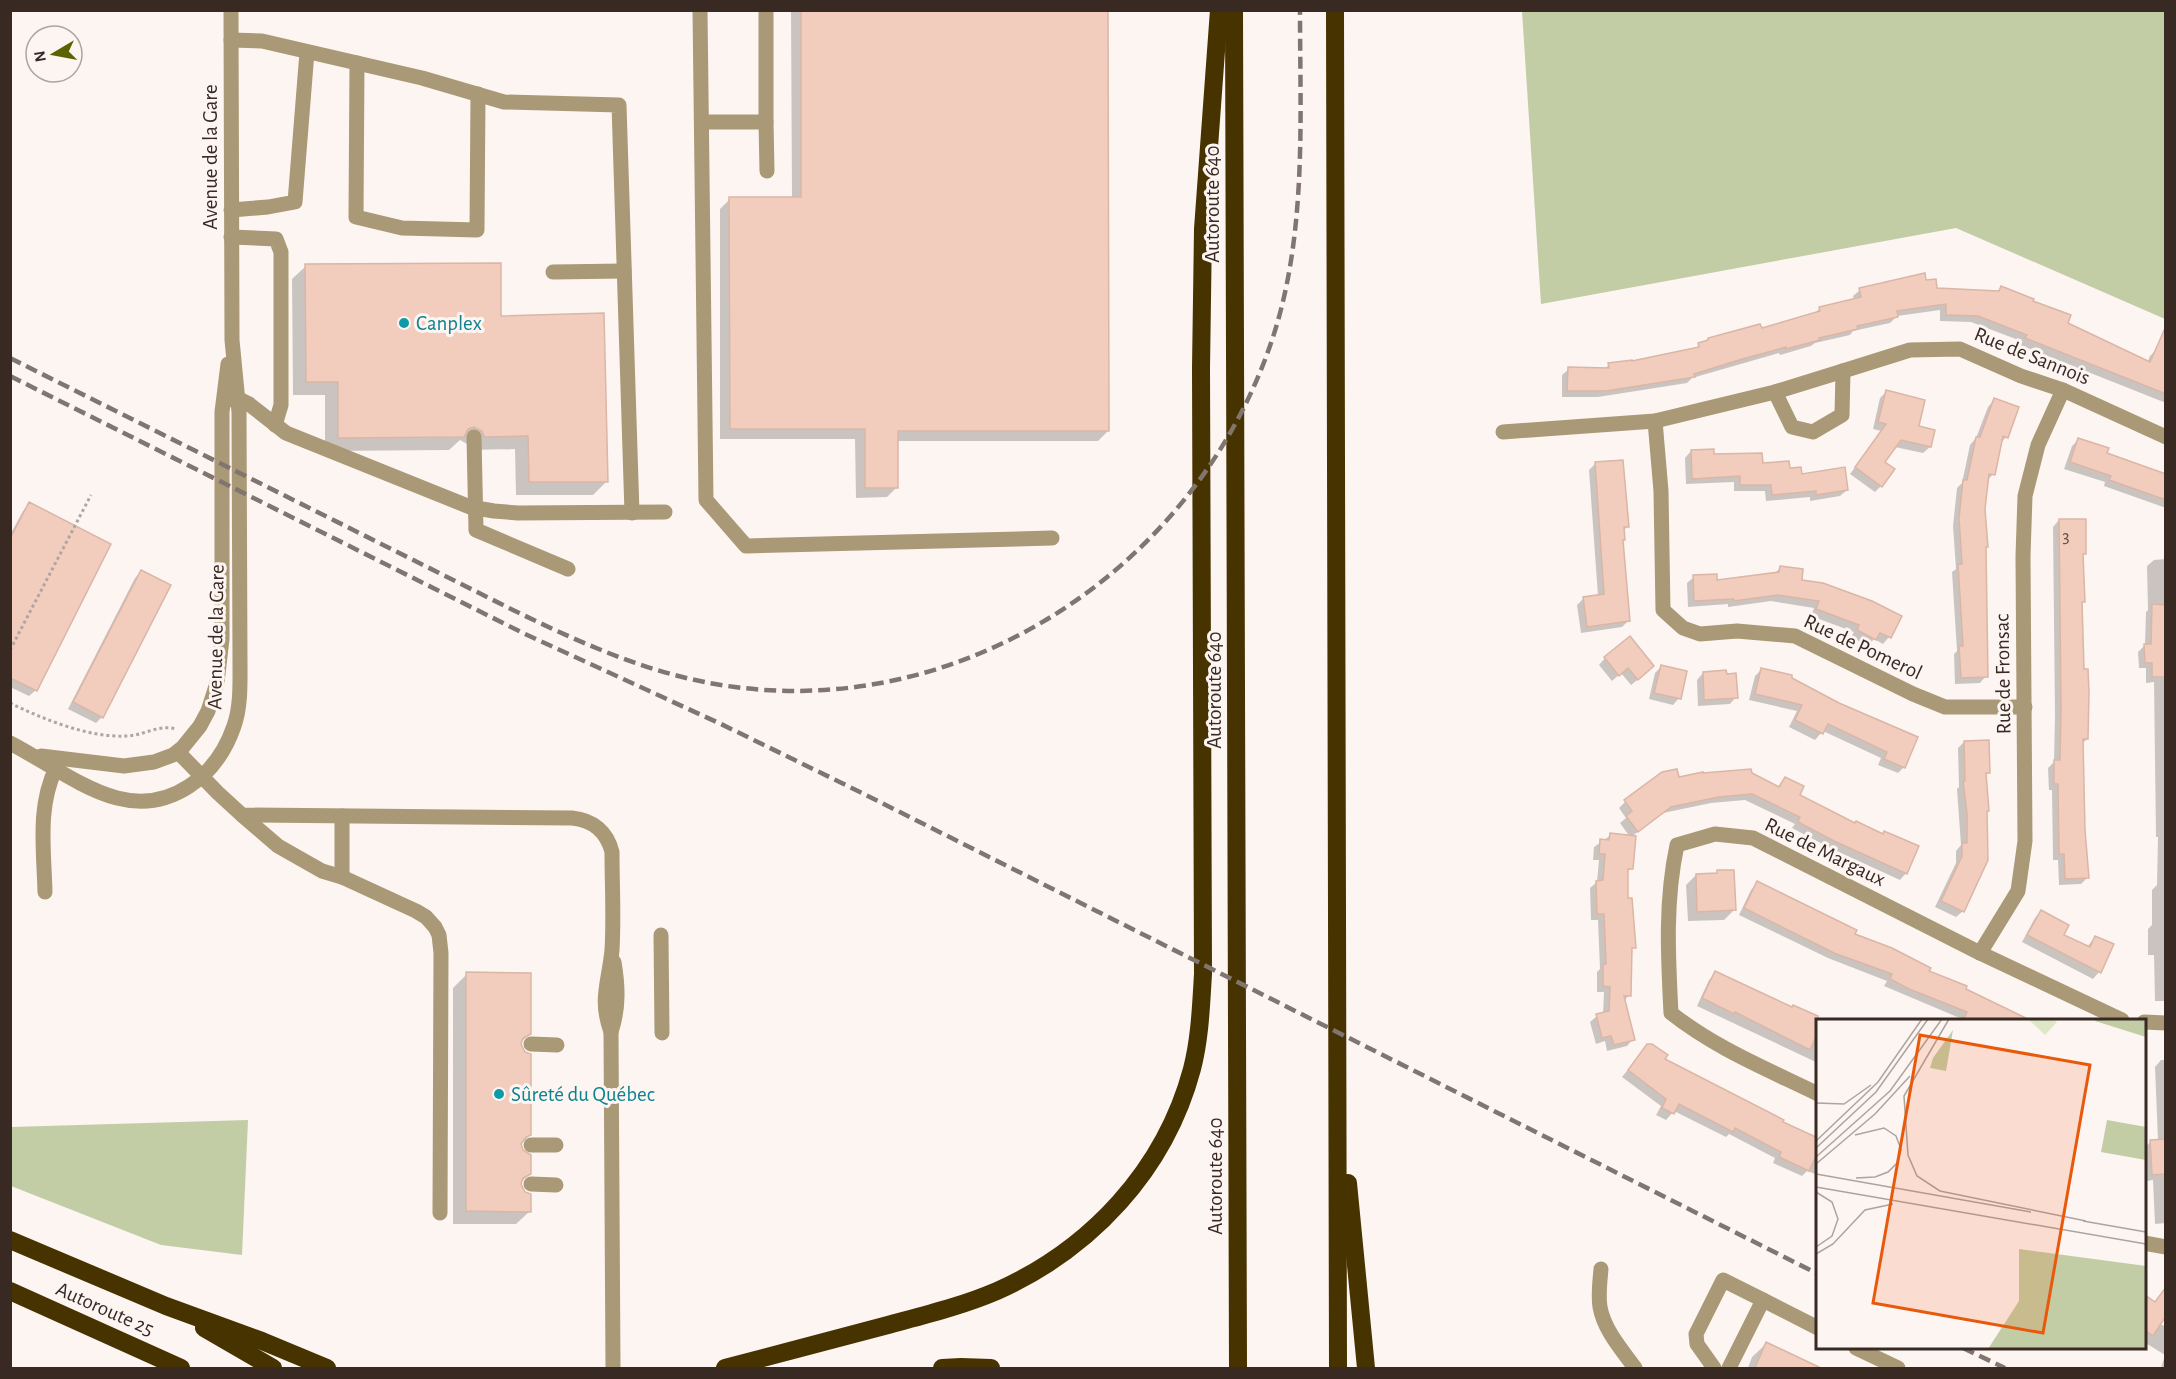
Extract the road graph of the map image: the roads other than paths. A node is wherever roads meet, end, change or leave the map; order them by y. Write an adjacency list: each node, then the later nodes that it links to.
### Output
1 (231, 10): 7 (street, Avenue de la Gare)
2 (700, 10): 11 (street)
3 (766, 10): 12 (street)
4 (1219, 10): 70 (highway)
5 (1234, 10): 73 (highway, Autoroute 640)
6 (1335, 10): 50 (highway)
7 (231, 40): 8 (street); 14 (street, Avenue de la Gare)
8 (307, 52): 9 (street); 14 (street)
9 (357, 63): 10 (street); 10 (street)
10 (478, 94): 16 (street)
11 (703, 122): 12 (street); 30 (street)
12 (766, 122): 13 (street)
13 (767, 171)
14 (231, 210): 15 (street, Avenue de la Gare)
15 (231, 237): 21 (street, Avenue de la Gare); 23 (street)
16 (624, 271): 17 (street); 28 (street)
17 (553, 272)
18 (1844, 370): 19 (street, Rue de Sannois); 20 (street, Rue de Sannois); 20 (street)
19 (2063, 390): 26 (street, Rue de Sannois); 32 (street, Rue de Fronsac)
20 (1775, 392): 22 (street, Rue de Sannois)
21 (231, 400): 23 (street); 34 (street, Avenue de la Gare); 37 (street, Avenue de la Gare)
22 (1655, 421): 24 (street, Rue de Sannois); 32 (street, Rue de Pomerol)
23 (275, 425): 27 (street)
24 (1503, 432)
25 (474, 437): 27 (street)
26 (2166, 437)
27 (475, 508): 28 (street); 31 (street)
28 (632, 513): 29 (street)
29 (665, 513)
30 (1052, 538)
31 (568, 569)
32 (2025, 706): 43 (street, Rue de Fronsac)
33 (10, 743): 35 (street, Avenue de la Gare)
34 (178, 752): 35 (street, Avenue de la Gare); 37 (street)
35 (35, 756): 36 (street, Avenue de la Gare)
36 (56, 768): 37 (street, Avenue de la Gare); 41 (street)
37 (202, 777): 38 (street)
38 (242, 815): 39 (street); 40 (street)
39 (342, 816): 40 (street); 69 (street)
40 (342, 877): 56 (street)
41 (45, 892)
42 (661, 934): 47 (street)
43 (1980, 953): 44 (street, Rue de Margaux); 51 (street, Rue de Margaux)
44 (2120, 1019)
45 (2146, 1022): 46 (street)
46 (2166, 1023)
47 (662, 1033)
48 (531, 1044): 49 (street)
49 (557, 1045)
50 (1338, 1068): 74 (highway); 75 (highway)
51 (1816, 1093)
52 (531, 1145): 53 (street)
53 (556, 1145)
54 (531, 1184): 55 (street)
55 (556, 1185)
56 (440, 1213)
57 (10, 1239): 63 (highway)
58 (2146, 1243): 59 (street)
59 (2166, 1247)
60 (1601, 1269): 76 (street)
61 (10, 1291): 66 (highway, Autoroute 25)
62 (1763, 1300): 64 (street); 77 (street); 78 (street)
63 (166, 1306): 67 (highway); 68 (highway)
64 (1816, 1327)
65 (1860, 1349): 79 (street)
66 (181, 1368)
67 (273, 1368)
68 (327, 1368)
69 (613, 1368)
70 (725, 1368)
71 (942, 1368): 72 (highway)
72 (991, 1368)
73 (1238, 1368)
74 (1338, 1368)
75 (1366, 1368)
76 (1635, 1368)
77 (1714, 1368)
78 (1728, 1368)
79 (1898, 1368)

